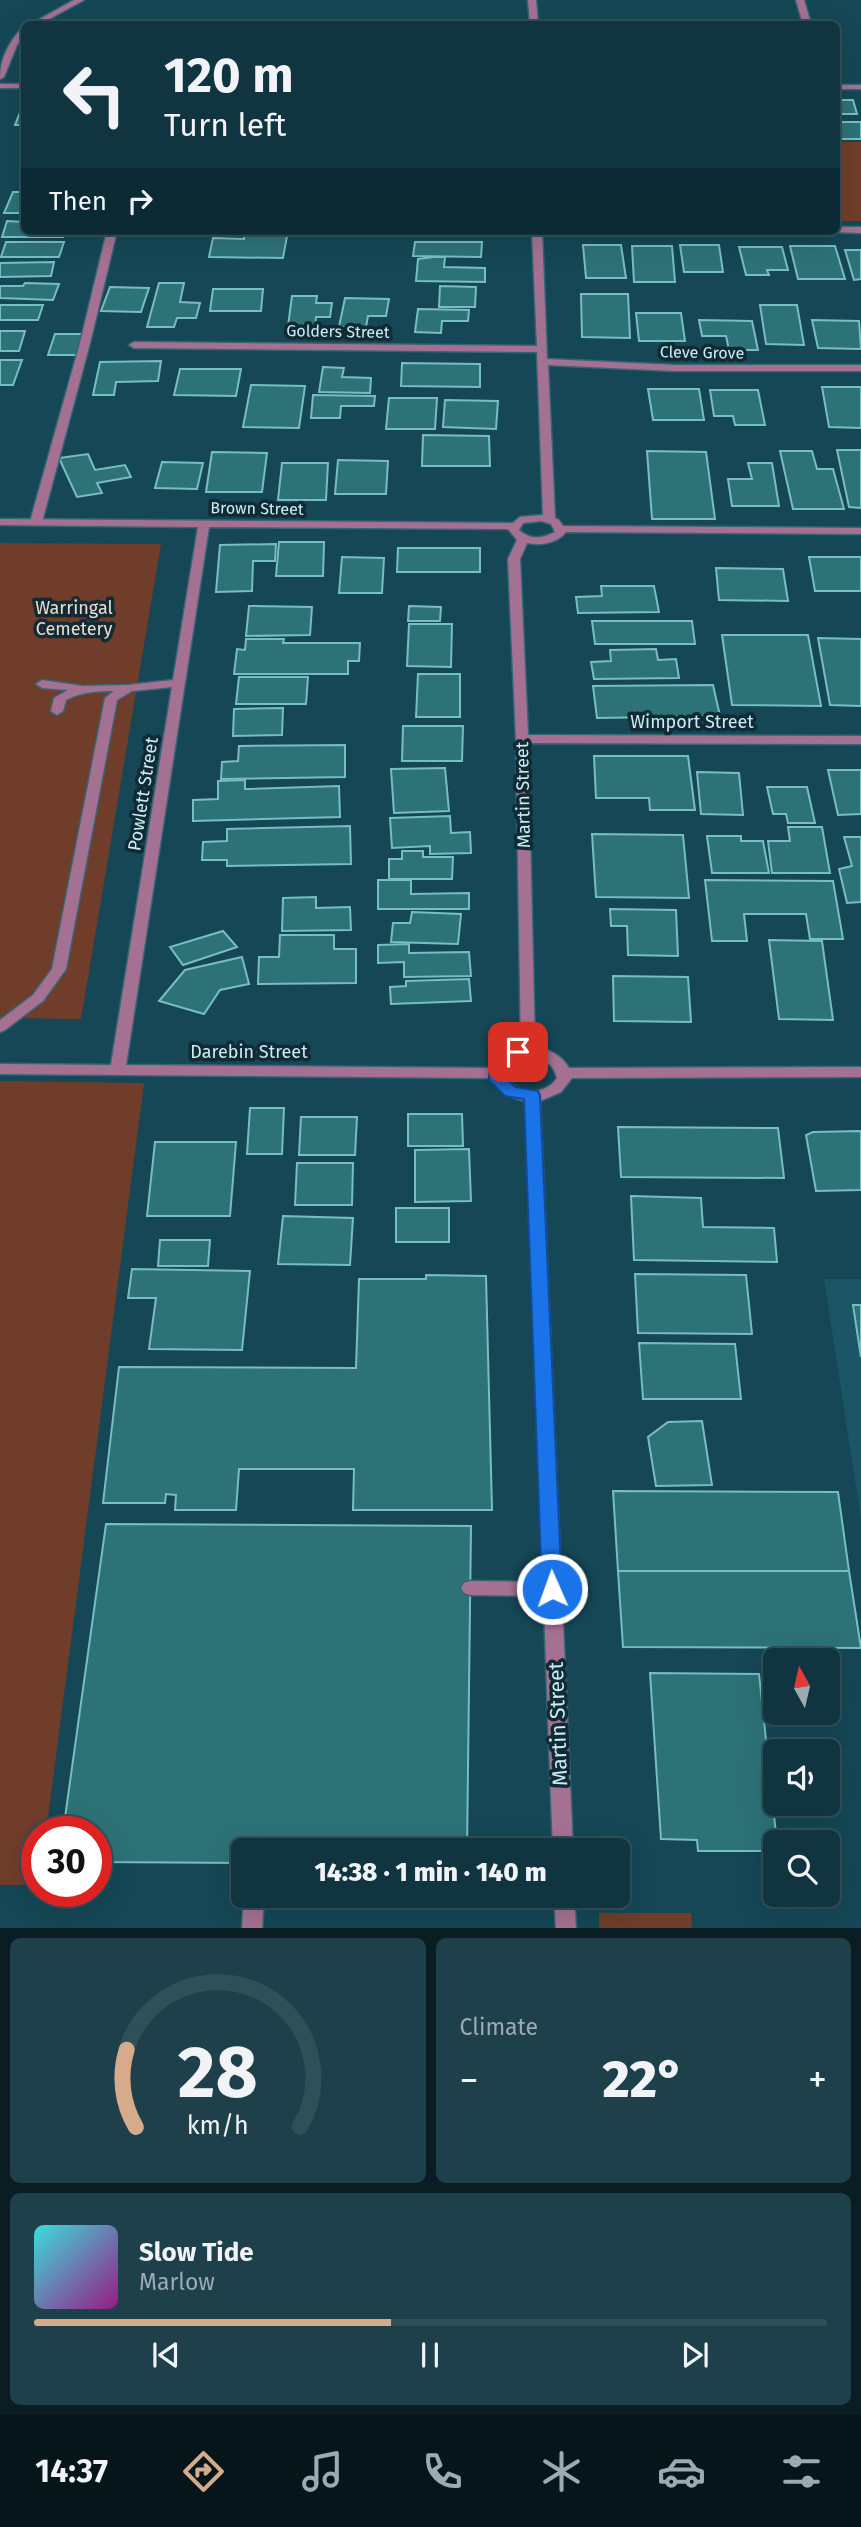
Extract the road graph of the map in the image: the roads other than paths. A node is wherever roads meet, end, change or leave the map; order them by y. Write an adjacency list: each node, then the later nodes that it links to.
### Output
1 (80, 0): 4 (street)
2 (532, 0): 5 (street)
3 (800, 0): 6 (street)
4 (41, 21)
5 (534, 21)
6 (806, 21)
7 (21, 35): 8 (street)
8 (0, 77)
9 (0, 86): 10 (street)
10 (21, 86)
11 (840, 87): 12 (street)
12 (861, 87)
13 (840, 230): 14 (street)
14 (861, 230)
15 (111, 235): 23 (street)
16 (537, 235): 18 (street)
17 (134, 345): 18 (street, Golders Street)
18 (542, 349): 19 (street)
19 (543, 362): 20 (street, Cleve Grove); 21 (street)
20 (861, 369)
21 (549, 519): 25 (street, Brown Street); 26 (street)
22 (0, 522): 23 (street, Brown Street)
23 (36, 522): 24 (street, Brown Street)
24 (204, 524): 25 (street, Brown Street); 29 (street, Powlett Street)
25 (513, 526): 28 (street)
26 (561, 529): 27 (street); 28 (street)
27 (861, 531)
28 (523, 539): 34 (street, Martin Street)
29 (179, 683): 32 (street); 39 (street, Powlett Street)
30 (42, 684): 31 (street)
31 (86, 688): 32 (street); 33 (street)
32 (129, 688): 36 (street)
33 (57, 711)
34 (522, 739): 35 (street, Wimport Street); 37 (street, Martin Street)
35 (861, 740)
36 (0, 1027)
37 (528, 1052): 41 (street); 42 (street)
38 (0, 1069): 39 (street, Darebin Street)
39 (118, 1070): 41 (street, Darebin Street)
40 (861, 1072): 42 (street)
41 (497, 1073): 43 (street)
42 (564, 1073): 43 (street)
43 (532, 1095): 45 (street, Martin Street)
44 (470, 1588): 45 (street)
45 (552, 1589): 46 (street, Martin Street)
46 (562, 1838)
47 (253, 1908): 49 (street)
48 (565, 1908): 50 (street)
49 (252, 1928)
50 (566, 1928)

